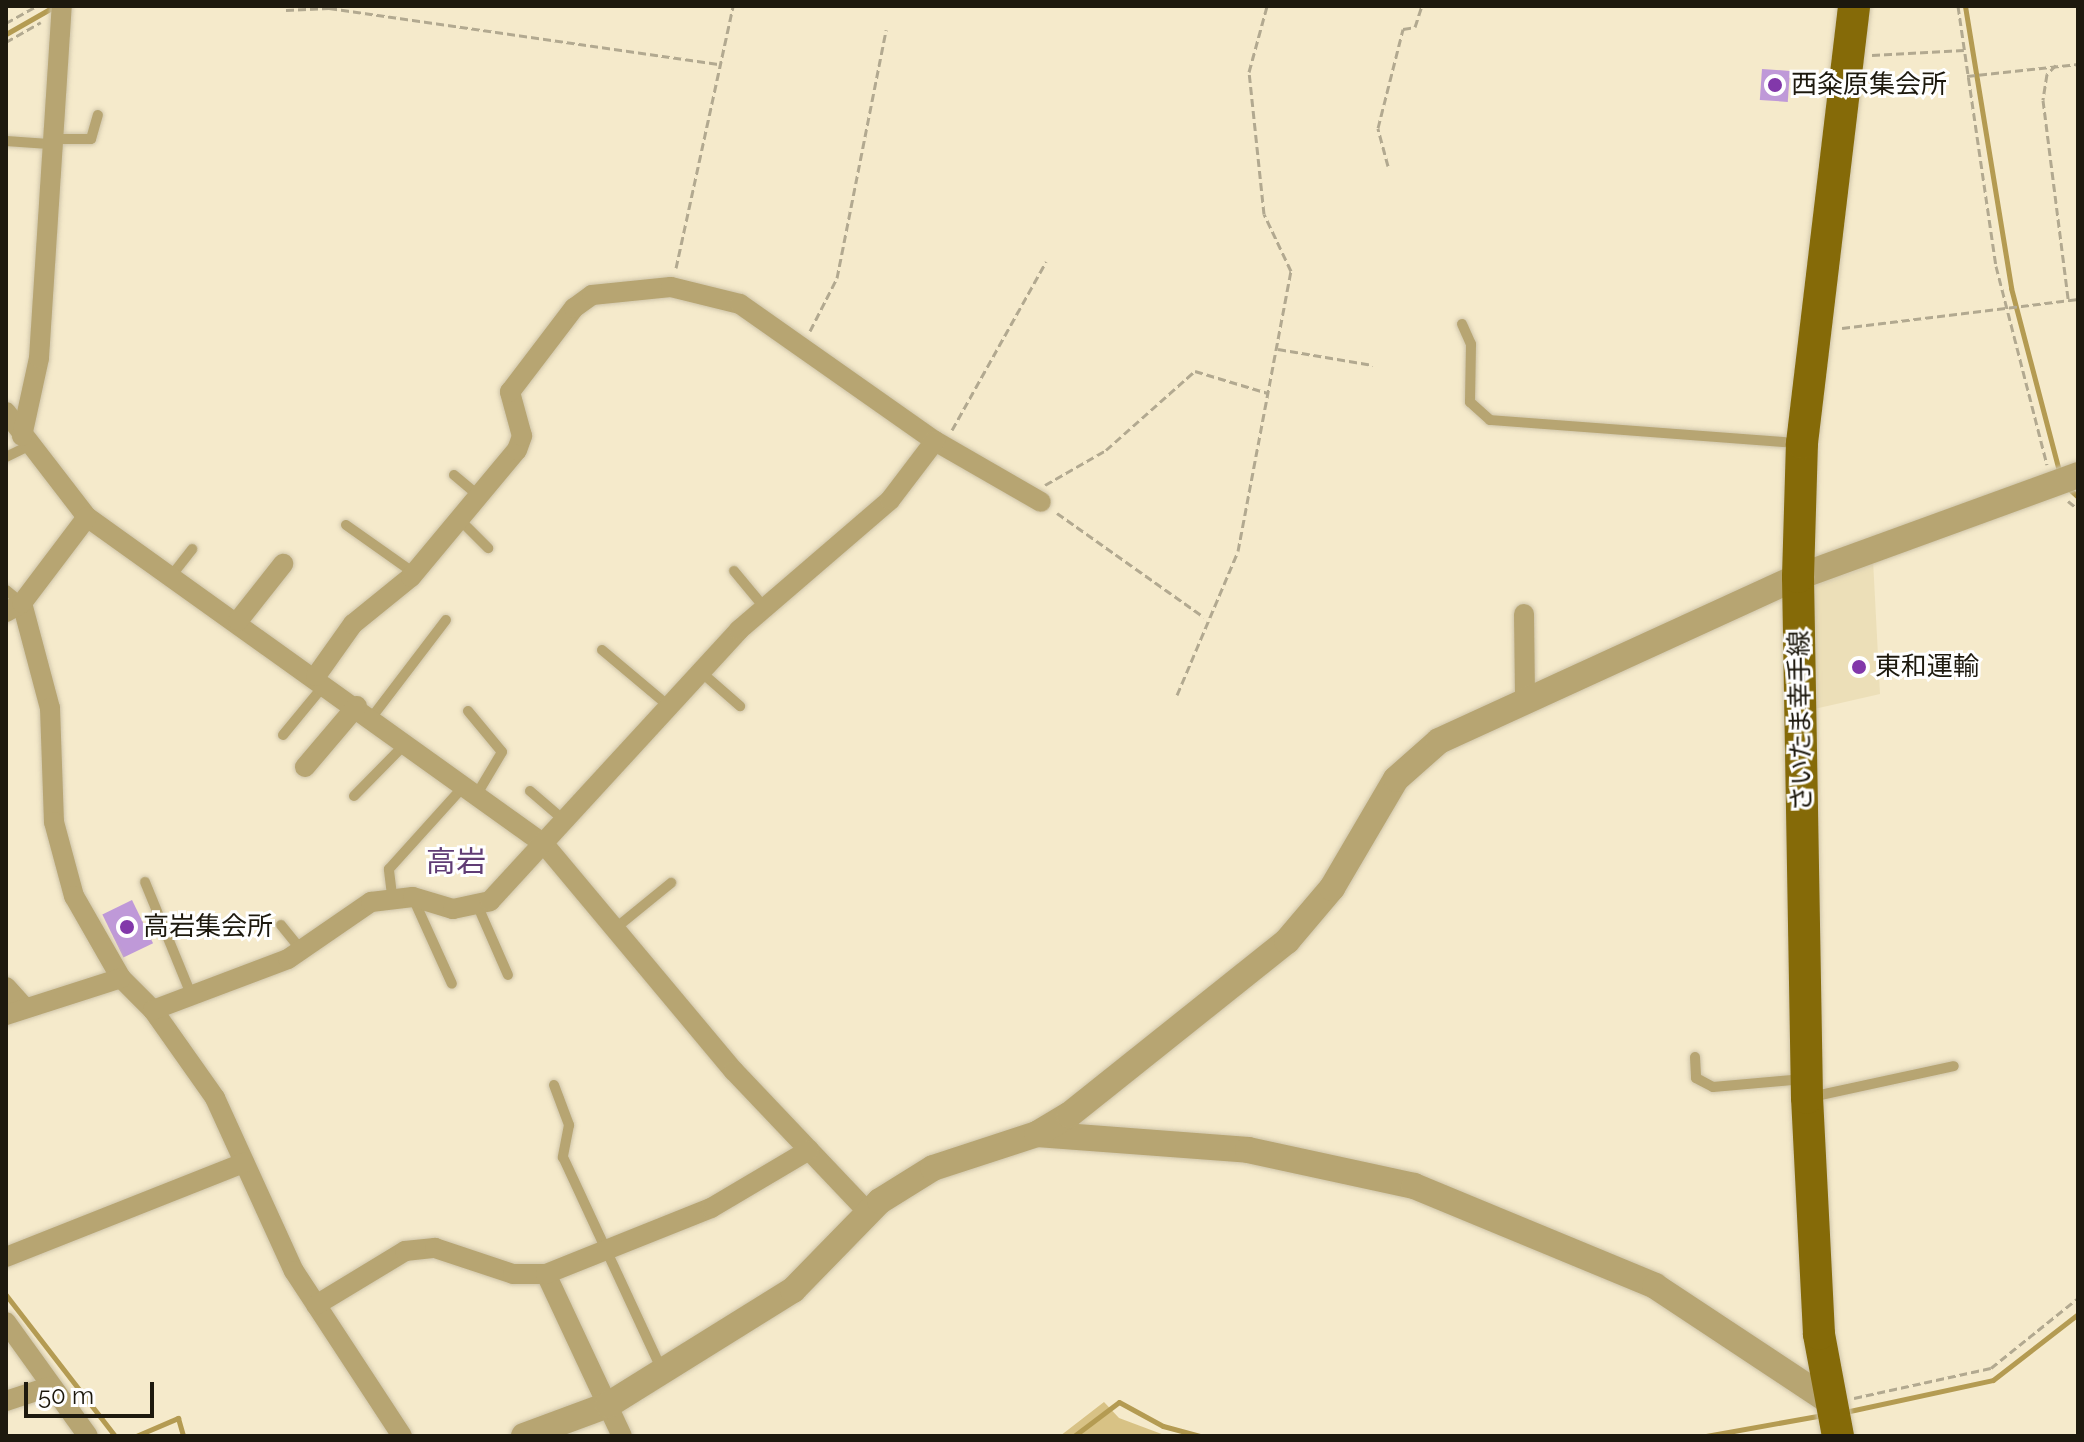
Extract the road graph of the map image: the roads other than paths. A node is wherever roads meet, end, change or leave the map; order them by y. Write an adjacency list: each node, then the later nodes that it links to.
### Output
1 (1854, 6): 9 (main road, さいたま幸手線)
2 (56, 11): 5 (street)
3 (98, 115): 5 (lane)
4 (6, 141): 5 (lane)
5 (49, 141): 8 (street)
6 (1462, 324): 9 (lane)
7 (6, 412): 8 (street)
8 (26, 441): 11 (lane); 16 (street)
9 (1802, 443): 25 (main road, さいたま幸手線)
10 (939, 444): 14 (street); 15 (street); 27 (street)
11 (6, 457)
12 (454, 475): 14 (lane)
13 (2078, 475): 25 (street)
14 (480, 497): 17 (street)
15 (1035, 499)
16 (87, 517): 24 (street); 26 (street)
17 (460, 520): 19 (lane); 23 (street)
18 (346, 525): 23 (lane)
19 (488, 548)
20 (192, 549): 24 (lane)
21 (283, 564): 30 (street)
22 (734, 571): 27 (lane)
23 (414, 573): 33 (street)
24 (172, 575): 30 (street)
25 (1798, 577): 34 (street); 64 (main road, さいたま幸手線)
26 (11, 602): 55 (street)
27 (764, 607): 32 (street)
28 (1524, 614): 34 (street)
29 (446, 620): 37 (lane)
30 (238, 621): 33 (street)
31 (602, 650): 36 (lane)
32 (701, 672): 35 (lane); 36 (street)
33 (321, 679): 37 (street); 39 (lane)
34 (1525, 701): 65 (street)
35 (740, 706)
36 (670, 707): 45 (street)
37 (365, 711): 40 (street); 41 (street)
38 (468, 711): 42 (lane)
39 (283, 735)
40 (406, 742): 42 (street); 44 (lane)
41 (305, 767)
42 (471, 790): 46 (street); 49 (lane)
43 (530, 791): 45 (lane)
44 (354, 796)
45 (565, 821): 46 (street)
46 (544, 844): 50 (street); 52 (street)
47 (145, 882): 58 (lane)
48 (671, 883): 52 (lane)
49 (403, 896): 50 (street); 53 (street); 56 (lane)
50 (479, 909): 54 (lane)
51 (281, 925): 53 (lane)
52 (617, 927): 66 (street)
53 (301, 950): 58 (street)
54 (508, 975)
55 (121, 978): 59 (street); 60 (street)
56 (452, 984)
57 (6, 987): 60 (street)
58 (191, 994): 59 (street)
59 (153, 1010): 67 (street)
60 (16, 1012)
61 (1695, 1057): 64 (lane)
62 (1954, 1066): 64 (lane)
63 (554, 1085): 69 (lane)
64 (1807, 1088): 76 (main road, さいたま幸手線)
65 (1037, 1134): 68 (street); 76 (street)
66 (809, 1150): 68 (street); 69 (street)
67 (244, 1163): 70 (street); 72 (street)
68 (868, 1212): 74 (street)
69 (605, 1251): 71 (street); 74 (lane)
70 (6, 1257)
71 (546, 1274): 72 (street); 78 (street)
72 (316, 1305): 80 (street)
73 (6, 1322): 75 (street)
74 (662, 1371): 78 (street)
75 (51, 1386): 77 (street); 79 (street)
76 (1827, 1400): 83 (main road, さいたま幸手線)
77 (6, 1401)
78 (608, 1405): 81 (street); 82 (street)
79 (88, 1436)
80 (402, 1436)
81 (524, 1436)
82 (622, 1436)
83 (1838, 1436)

